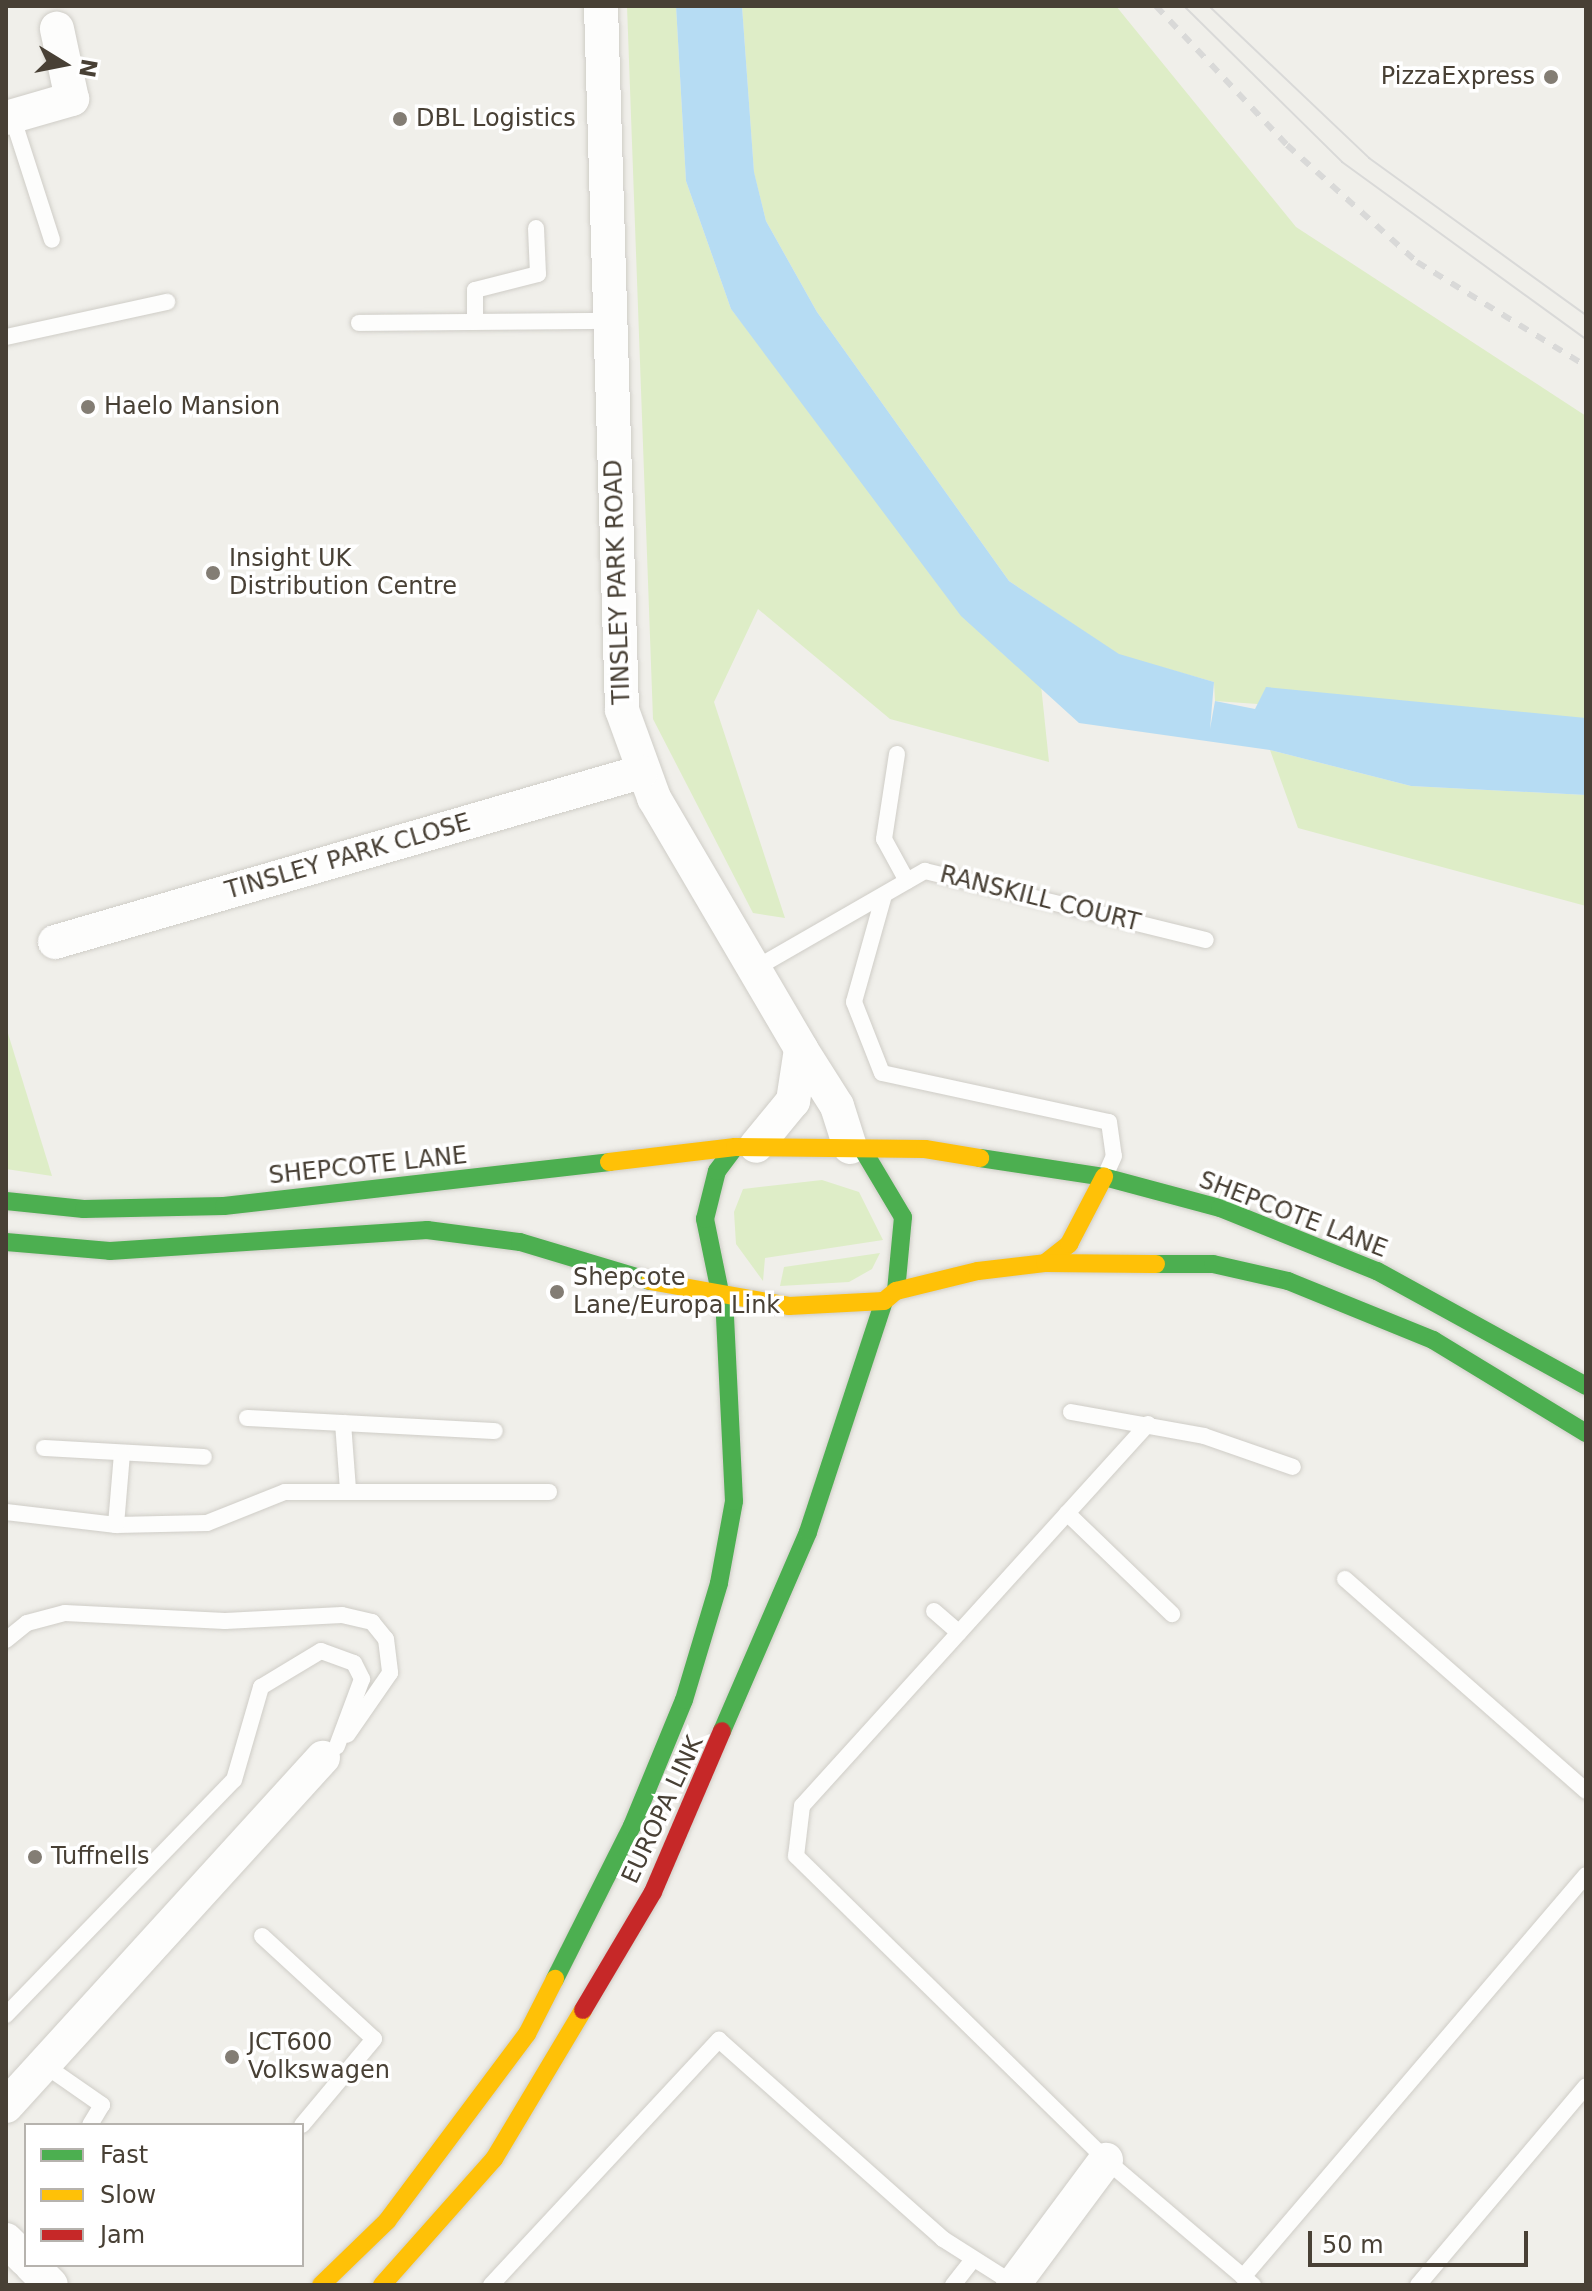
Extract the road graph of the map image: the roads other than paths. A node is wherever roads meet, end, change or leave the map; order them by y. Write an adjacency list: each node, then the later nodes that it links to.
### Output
1 (601, 6): 7 (street, TINSLEY PARK ROAD)
2 (53, 17): 3 (street)
3 (9, 117): 5 (lane)
4 (536, 228): 8 (lane)
5 (52, 240)
6 (167, 302): 10 (lane)
7 (610, 321): 8 (lane); 12 (street, TINSLEY PARK ROAD)
8 (475, 322): 9 (lane)
9 (359, 323)
10 (6, 337)
11 (897, 754): 13 (lane)
12 (641, 772): 16 (street, TINSLEY PARK CLOSE); 17 (street, TINSLEY PARK ROAD)
13 (907, 881): 14 (lane, RANSKILL COURT); 15 (lane, RANSKILL COURT)
14 (884, 895): 17 (lane, RANSKILL COURT); 21 (lane)
15 (1206, 940)
16 (55, 942)
17 (756, 968): 18 (street, TINSLEY PARK ROAD)
18 (801, 1049): 19 (street); 20 (street, TINSLEY PARK ROAD)
19 (745, 1147): 20 (main road, SHEPCOTE LANE); 22 (main road, SHEPCOTE LANE); 29 (main road)
20 (856, 1148): 21 (main road, SHEPCOTE LANE); 28 (main road)
21 (1104, 1177): 26 (main road); 27 (main road, SHEPCOTE LANE)
22 (277, 1200): 23 (main road, SHEPCOTE LANE); 24 (main road)
23 (6, 1201)
24 (284, 1238): 25 (main road); 29 (main road)
25 (6, 1242)
26 (1045, 1263): 28 (main road); 30 (main road)
27 (1377, 1271): 30 (main road); 31 (main road, SHEPCOTE LANE)
28 (890, 1296): 29 (main road); 70 (main road, EUROPA LINK)
29 (722, 1297): 69 (main road, EUROPA LINK)
30 (1361, 1310): 37 (main road)
31 (1586, 1386)
32 (1071, 1412): 35 (lane)
33 (247, 1418): 34 (lane)
34 (343, 1423): 36 (lane); 42 (lane)
35 (1148, 1424): 41 (lane); 45 (lane)
36 (495, 1431)
37 (1586, 1433)
38 (44, 1448): 39 (lane)
39 (122, 1453): 40 (lane); 46 (lane)
40 (204, 1457)
41 (1293, 1467)
42 (348, 1490): 43 (lane); 46 (lane)
43 (549, 1492)
44 (6, 1512): 46 (lane)
45 (1067, 1513): 49 (lane); 50 (lane)
46 (116, 1525)
47 (1345, 1579): 53 (lane)
48 (934, 1611): 50 (lane)
49 (1172, 1614)
50 (959, 1633): 62 (lane)
51 (6, 1640): 52 (lane)
52 (330, 1752): 56 (lane); 57 (street)
53 (1586, 1791)
54 (1586, 1875): 67 (lane)
55 (262, 1936): 61 (lane)
56 (6, 2015)
57 (43, 2064): 59 (street); 60 (lane)
58 (1586, 2086): 74 (lane)
59 (6, 2106)
60 (91, 2123)
61 (304, 2123)
62 (1106, 2160): 67 (lane); 73 (street)
63 (6, 2240): 64 (street)
64 (24, 2258)
65 (972, 2261): 71 (lane); 72 (lane); 73 (lane)
66 (33, 2267): 68 (street)
67 (1248, 2281)
68 (51, 2285)
69 (321, 2285)
70 (382, 2285)
71 (491, 2285)
72 (953, 2285)
73 (1014, 2285)
74 (1418, 2285)

